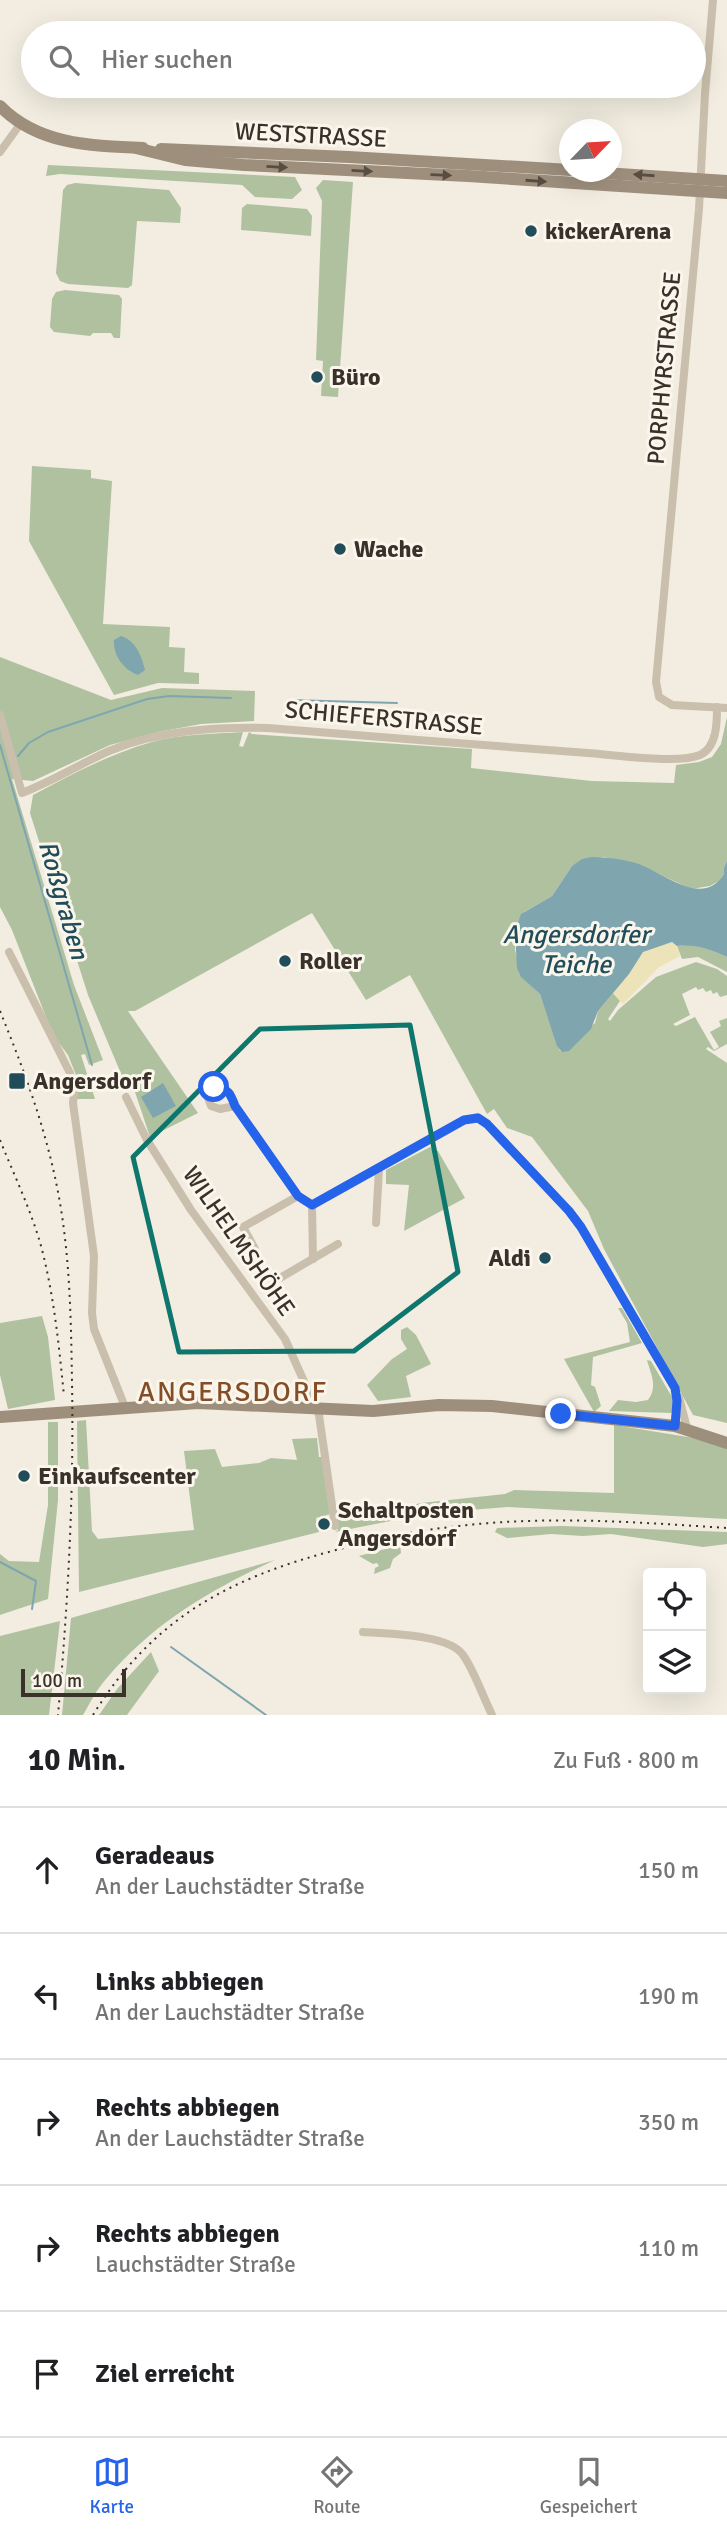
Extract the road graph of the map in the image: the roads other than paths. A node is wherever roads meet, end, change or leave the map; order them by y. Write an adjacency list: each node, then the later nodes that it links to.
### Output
1 (713, 0): 9 (street, PORPHYRSTRASSE)
2 (0, 106): 3 (main road, WESTSTRASSE)
3 (21, 122): 4 (main road, WESTSTRASSE); 5 (street)
4 (136, 148): 6 (main road, WESTSTRASSE); 9 (main road, one-way to 9)
5 (0, 152)
6 (559, 169)
7 (622, 176): 9 (main road, one-way to 7)
8 (727, 181): 9 (main road)
9 (700, 185): 10 (main road); 11 (street, PORPHYRSTRASSE)
10 (727, 193)
11 (717, 707): 12 (street); 13 (street, SCHIEFERSTRASSE)
12 (727, 708)
13 (0, 715)
14 (9, 952): 25 (street)
15 (126, 1097): 26 (street, WILHELMSHÖHE)
16 (235, 1106): 18 (street)
17 (379, 1169): 19 (street); 20 (street); 28 (street)
18 (298, 1196): 19 (street); 22 (street)
19 (312, 1205): 23 (street)
20 (376, 1223)
21 (338, 1244): 23 (street)
22 (255, 1250)
23 (313, 1259): 24 (street)
24 (280, 1278)
25 (125, 1407): 26 (main road); 27 (main road)
26 (316, 1409): 28 (main road); 30 (street, WILHELMSHÖHE)
27 (0, 1417)
28 (681, 1427): 29 (main road)
29 (727, 1443)
30 (335, 1526)
31 (363, 1632): 32 (street)
32 (492, 1715)

